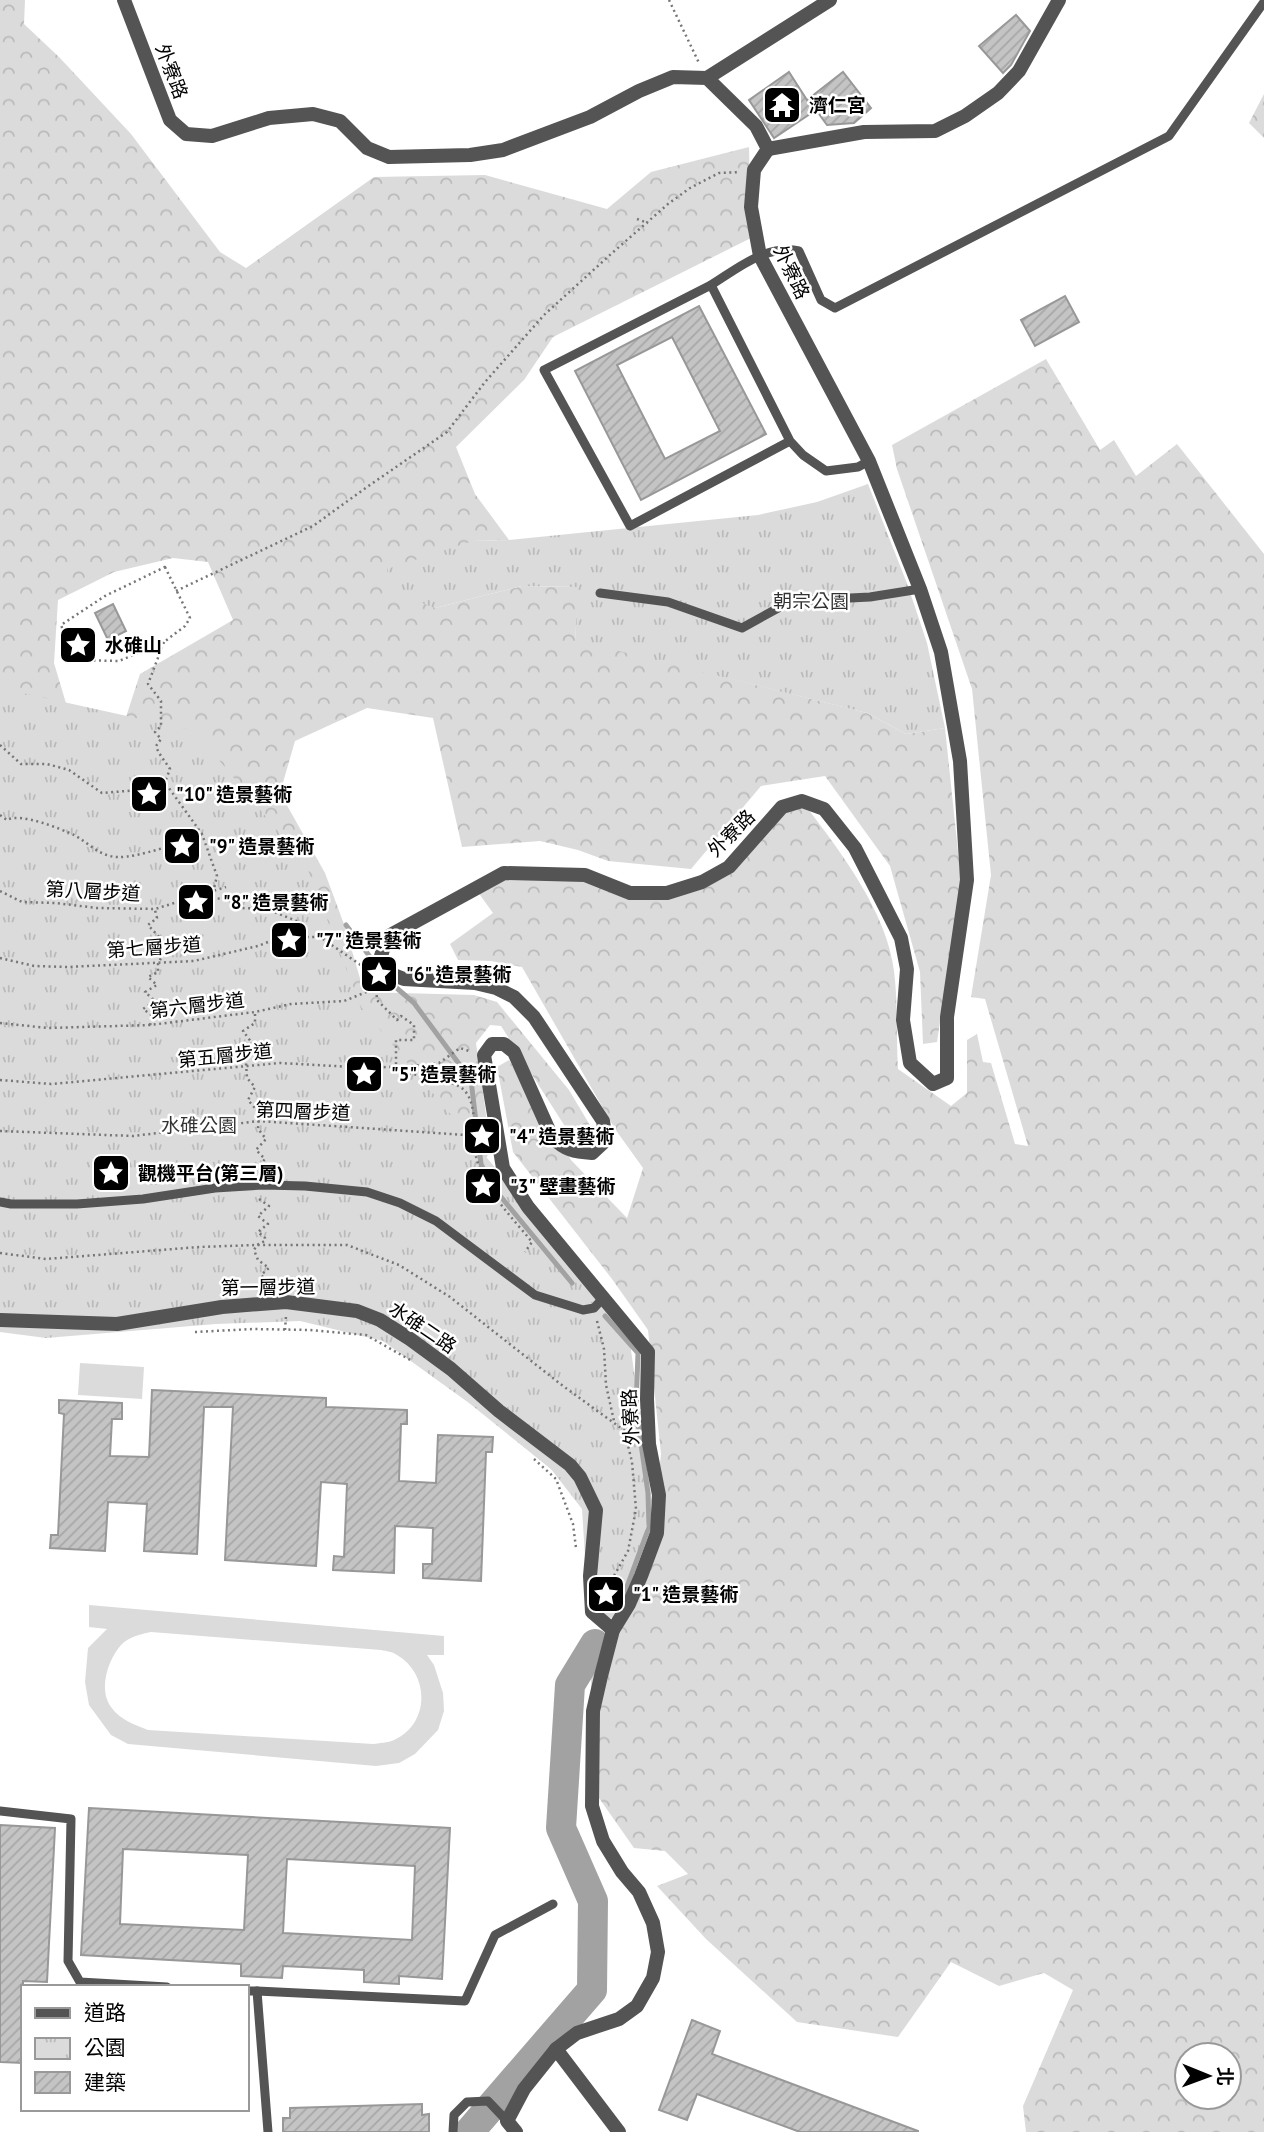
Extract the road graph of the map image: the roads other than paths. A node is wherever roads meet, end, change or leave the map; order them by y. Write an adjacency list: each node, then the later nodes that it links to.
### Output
1 (124, 0): 5 (street, 外寮路)
2 (830, 0): 5 (street)
3 (1059, 0): 6 (street)
4 (1264, 2): 7 (lane)
5 (707, 78): 6 (street)
6 (768, 149): 7 (street, 外寮路)
7 (760, 256): 8 (lane); 10 (street, 外寮路)
8 (711, 285): 9 (lane); 9 (lane)
9 (790, 441): 10 (lane)
10 (869, 461): 11 (street, 外寮路)
11 (920, 589): 12 (lane); 14 (street, 外寮路)
12 (600, 593)
13 (0, 1202): 14 (lane)
14 (599, 1303): 16 (street, 外寮路)
15 (0, 1320): 16 (street, 水碓二路)
16 (612, 1630): 21 (street, 外寮路)
17 (0, 1811): 19 (lane)
18 (553, 1904): 20 (lane)
19 (132, 1985)
20 (252, 1991): 23 (lane)
21 (556, 2049): 22 (street); 25 (street)
22 (511, 2127): 24 (lane)
23 (268, 2132)
24 (453, 2132)
25 (619, 2132)

